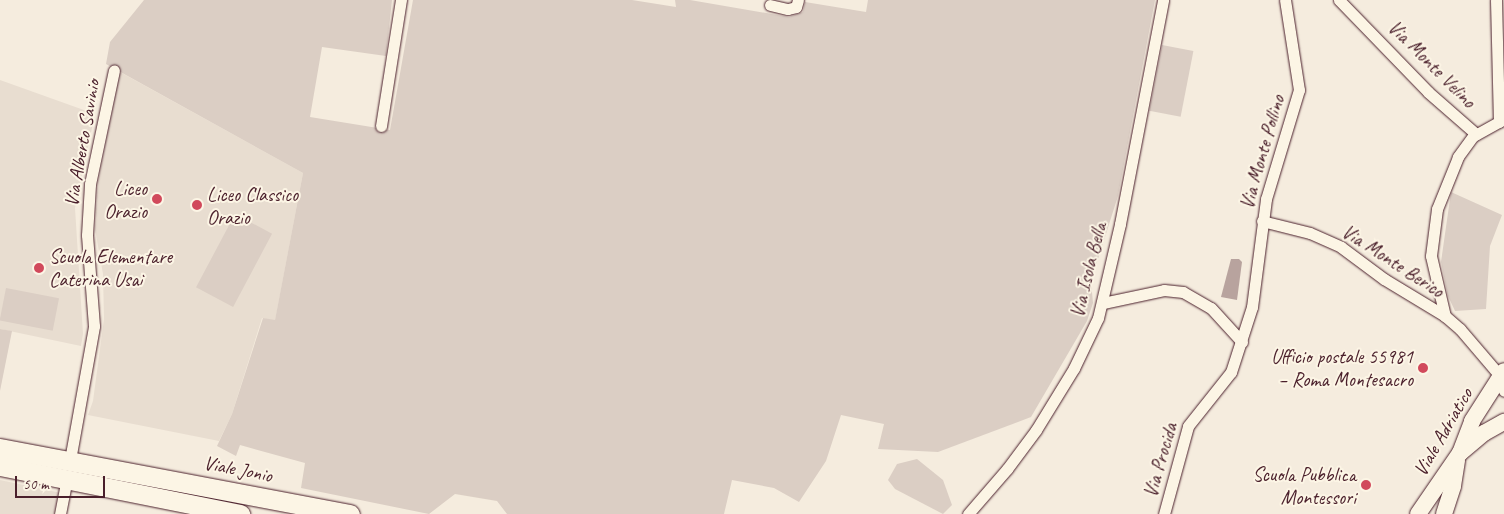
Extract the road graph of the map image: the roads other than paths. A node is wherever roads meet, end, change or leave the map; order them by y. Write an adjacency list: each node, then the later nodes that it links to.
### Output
1 (401, 0): 10 (street)
2 (798, 0): 7 (street)
3 (1163, 0): 13 (street, Via Isola Bella)
4 (1286, 0): 12 (street, Via Monte Pollino)
5 (1339, 0): 11 (street, Via Monte Velino)
6 (1496, 0): 9 (street)
7 (770, 5)
8 (114, 70): 20 (street, Via Alberto Savinio)
9 (1502, 121): 11 (street)
10 (381, 126)
11 (1476, 134): 14 (street)
12 (1262, 221): 14 (street, Via Monte Berico); 15 (street, Via Monte Pollino)
13 (1103, 303): 15 (street); 26 (street, Via Isola Bella)
14 (1445, 316): 16 (street, Via Monte Berico)
15 (1242, 342): 27 (street, Via Procida)
16 (1503, 380): 19 (street, Viale Adriatico)
17 (1504, 422): 19 (street)
18 (0, 448): 20 (main road, Viale Jonio)
19 (1458, 455): 28 (street, Viale Adriatico); 29 (street)
20 (70, 460): 25 (main road, Viale Jonio)
21 (0, 466): 22 (main road)
22 (67, 479): 23 (street); 24 (main road)
23 (60, 514)
24 (240, 514)
25 (350, 514)
26 (968, 514)
27 (1164, 514)
28 (1418, 514)
29 (1444, 514)

